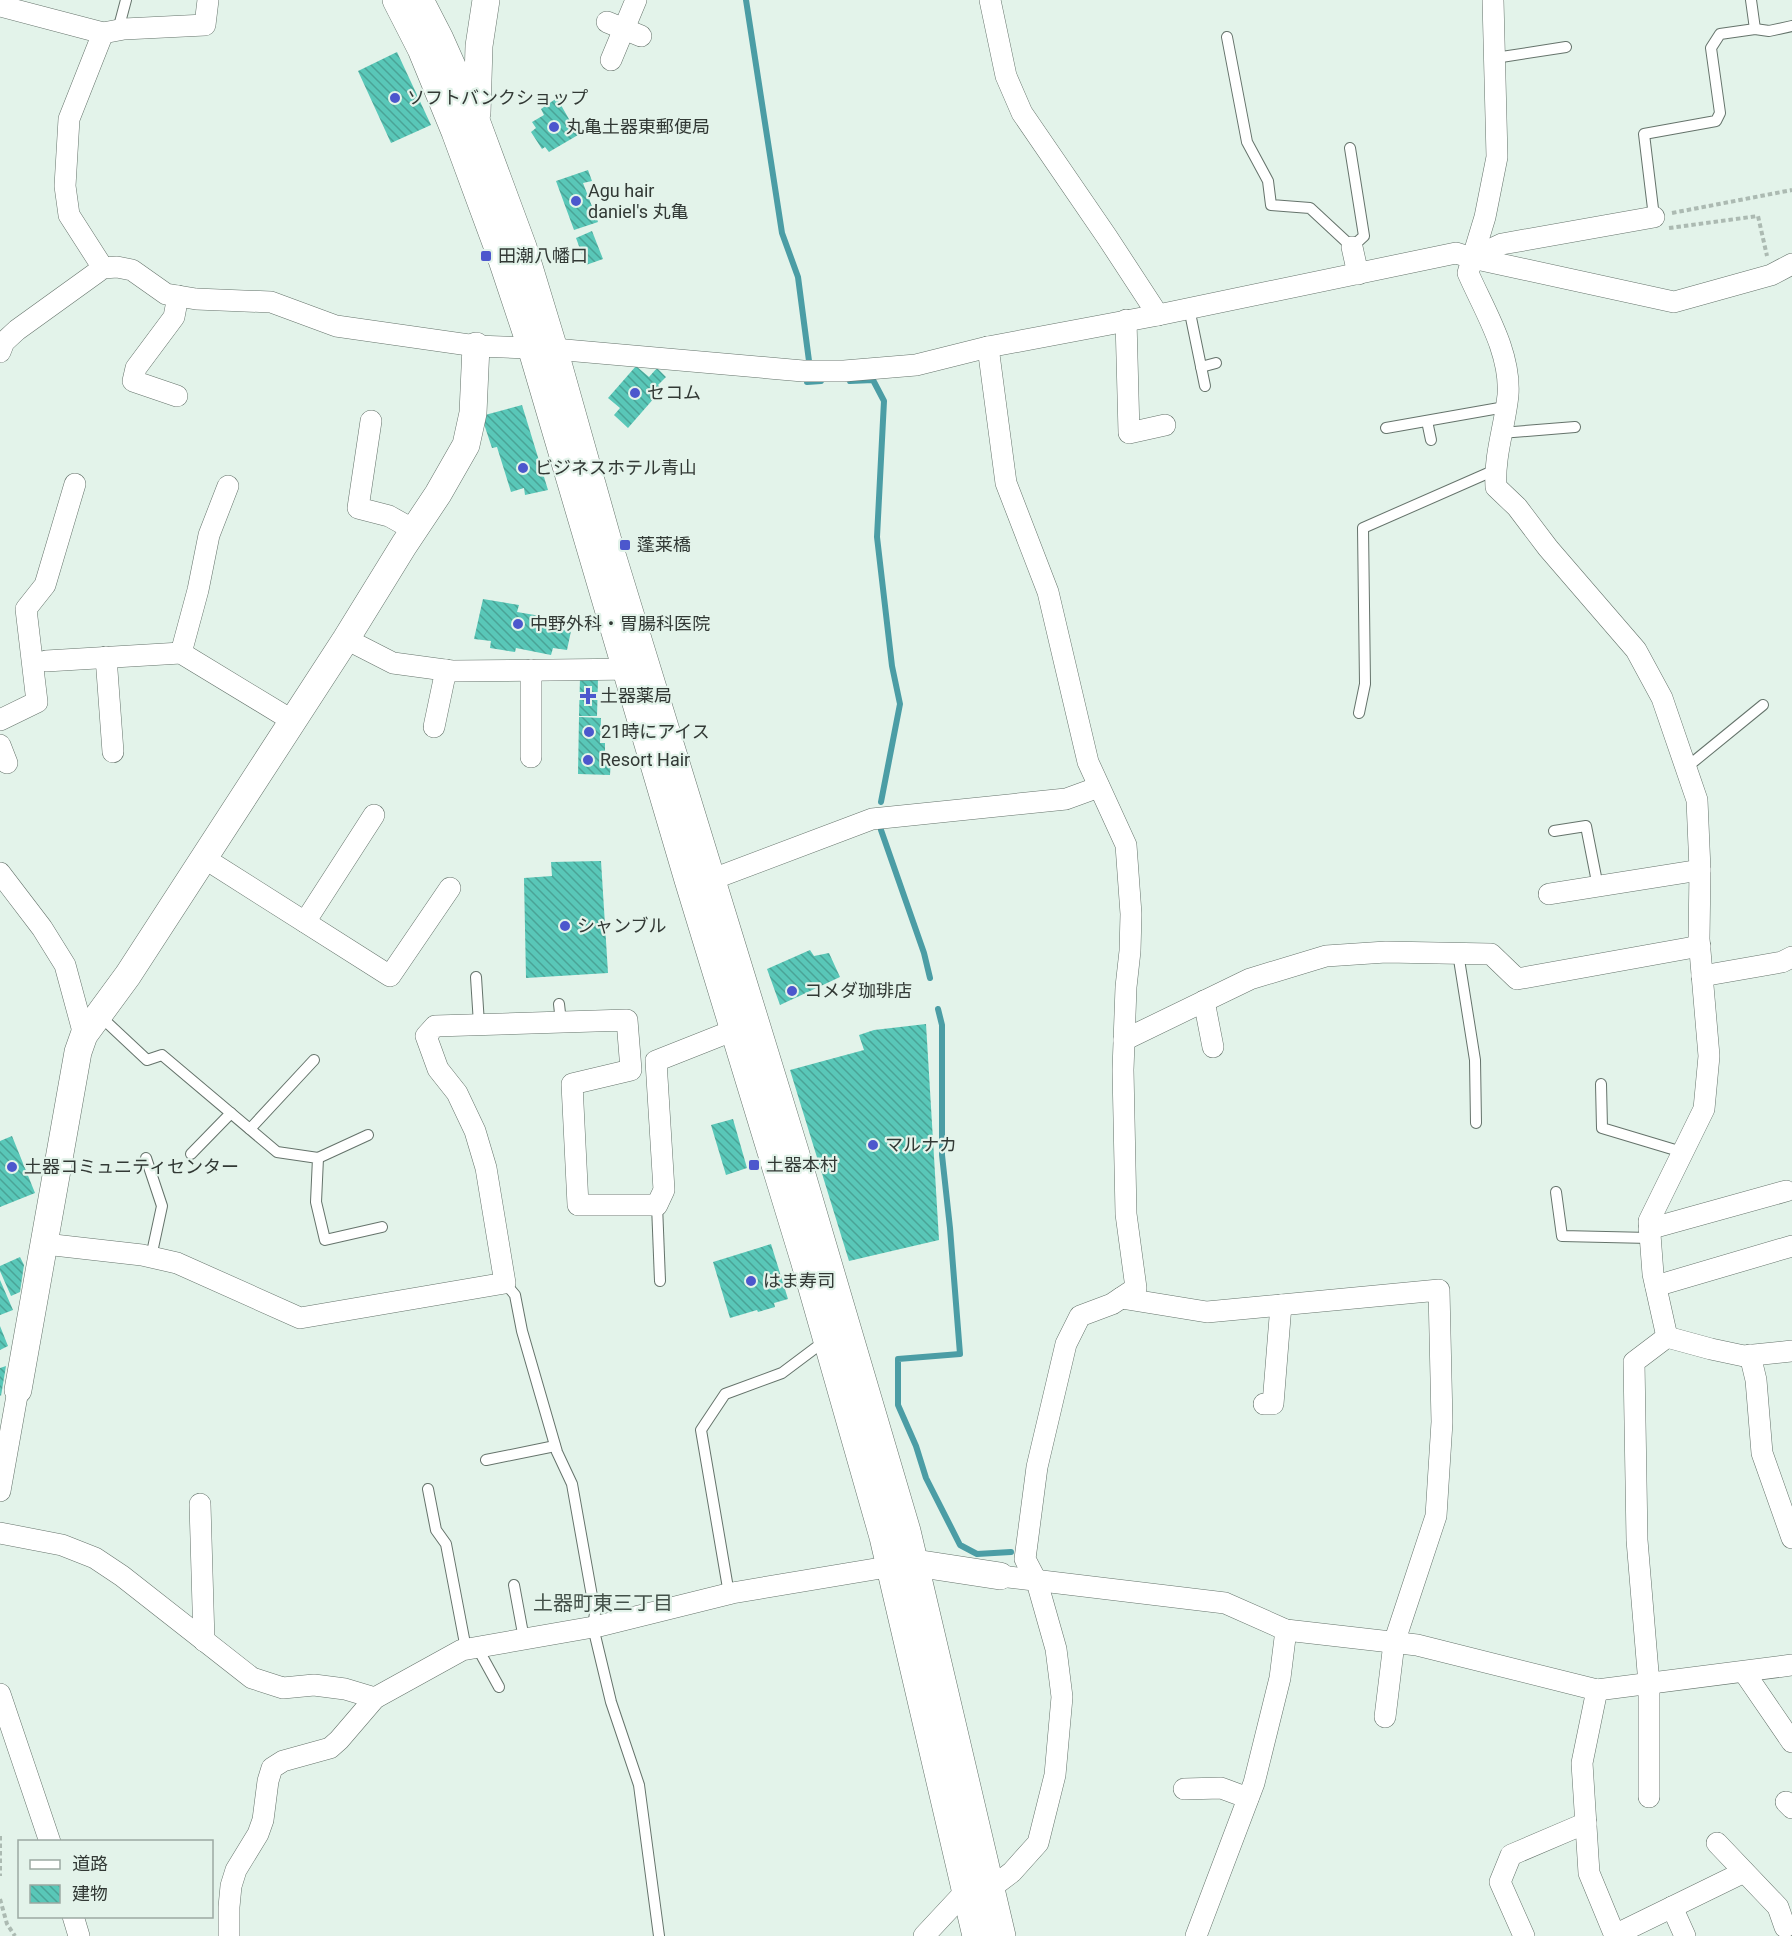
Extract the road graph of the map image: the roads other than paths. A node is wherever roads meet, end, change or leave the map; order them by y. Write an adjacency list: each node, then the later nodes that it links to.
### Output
1 (126, 0): 13 (lane)
2 (208, 0): 13 (street)
3 (396, 0): 18 (street)
4 (420, 0): 18 (street)
5 (486, 0): 18 (street)
6 (636, 0): 17 (street)
7 (990, 0): 28 (street)
8 (1493, 0): 16 (street)
9 (1750, 0): 12 (lane)
10 (0, 6): 13 (street)
11 (1792, 26): 12 (lane)
12 (1755, 29): 20 (lane)
13 (110, 32): 24 (street)
14 (1227, 37): 21 (lane)
15 (1566, 47): 16 (lane)
16 (1495, 58): 22 (street)
17 (611, 60)
18 (465, 125): 33 (street)
19 (1350, 148): 21 (lane)
20 (1654, 217): 22 (street)
21 (1352, 247): 25 (street)
22 (1472, 258): 23 (street); 25 (street); 38 (street)
23 (1792, 264)
24 (103, 268): 26 (street); 30 (street)
25 (1358, 274): 27 (street)
26 (178, 296): 31 (street); 37 (street)
27 (1189, 308): 28 (street); 35 (lane)
28 (1158, 315): 29 (street)
29 (1126, 320): 32 (street); 41 (street)
30 (1, 346)
31 (476, 346): 33 (street); 49 (street)
32 (988, 346): 33 (street); 65 (street)
33 (543, 348): 54 (street)
34 (1216, 363): 35 (lane)
35 (1201, 367): 36 (lane)
36 (1205, 386)
37 (177, 396)
38 (1505, 407): 40 (lane); 44 (street)
39 (371, 421): 49 (street)
40 (1427, 421): 43 (lane); 45 (lane)
41 (1165, 425)
42 (1575, 427): 44 (lane)
43 (1386, 428)
44 (1501, 433): 46 (street)
45 (1431, 440)
46 (1495, 470): 58 (lane); 64 (street)
47 (75, 484): 59 (street)
48 (228, 486): 51 (street)
49 (414, 530): 50 (street)
50 (346, 639): 55 (street); 60 (street)
51 (181, 653): 52 (street); 60 (street)
52 (106, 657): 53 (street); 62 (street)
53 (46, 661)
54 (637, 669): 56 (street); 71 (street)
55 (446, 670): 56 (street); 61 (street)
56 (531, 670): 63 (street)
57 (1763, 705): 64 (lane)
58 (1359, 713)
59 (0, 720)
60 (293, 721): 68 (street)
61 (434, 727)
62 (113, 752)
63 (531, 757)
64 (1687, 767): 69 (street)
65 (1099, 787): 71 (street); 85 (street)
66 (374, 814): 75 (street)
67 (1554, 831): 72 (lane)
68 (204, 858): 75 (street); 83 (street)
69 (1700, 870): 72 (street); 76 (street)
70 (0, 873): 83 (street)
71 (701, 883): 84 (street)
72 (1598, 887): 74 (street)
73 (450, 888): 75 (street)
74 (1549, 894)
75 (305, 922)
76 (1700, 946): 77 (street); 79 (street)
77 (1458, 953): 81 (street); 92 (lane)
78 (1792, 957): 79 (street)
79 (1702, 976): 95 (street)
80 (477, 977): 82 (lane)
81 (1204, 1001): 85 (street); 86 (street)
82 (479, 1024): 89 (street); 108 (street)
83 (92, 1025): 91 (lane); 104 (street)
84 (744, 1026): 88 (street); 113 (street); 125 (street)
85 (1124, 1040): 110 (street)
86 (1213, 1047)
87 (314, 1060): 93 (lane)
88 (656, 1061): 89 (street); 101 (street)
89 (631, 1070): 101 (street)
90 (1601, 1084): 95 (lane)
91 (231, 1113): 93 (lane); 96 (lane)
92 (1476, 1123)
93 (250, 1129): 98 (lane)
94 (368, 1135): 98 (lane)
95 (1682, 1152): 103 (street)
96 (191, 1154)
97 (146, 1158): 106 (lane)
98 (318, 1158): 102 (lane)
99 (1786, 1191): 103 (street)
100 (1556, 1192): 103 (lane)
101 (657, 1205): 107 (lane)
102 (382, 1227)
103 (1650, 1233): 109 (street)
104 (45, 1244): 106 (street); 116 (street)
105 (1792, 1246): 109 (street)
106 (151, 1257): 108 (street)
107 (660, 1281)
108 (505, 1283): 118 (lane)
109 (1656, 1286): 112 (street)
110 (1121, 1298): 111 (street); 127 (street)
111 (1281, 1305): 117 (street); 134 (street)
112 (1667, 1337): 115 (street); 138 (street)
113 (826, 1340): 125 (street); 129 (lane)
114 (1792, 1351): 115 (street)
115 (1750, 1355): 124 (street)
116 (18, 1390): 121 (street)
117 (1264, 1404)
118 (555, 1446): 119 (lane); 130 (lane)
119 (486, 1460)
120 (428, 1489): 135 (lane)
121 (0, 1491)
122 (200, 1504): 133 (street)
123 (0, 1533): 133 (street)
124 (1792, 1538)
125 (902, 1565): 126 (street); 129 (street); 152 (street)
126 (1000, 1576): 127 (street)
127 (1037, 1582): 131 (street); 152 (street)
128 (514, 1585): 132 (lane)
129 (729, 1594): 130 (street)
130 (593, 1627): 132 (street); 158 (lane)
131 (1286, 1630): 134 (street); 147 (street)
132 (524, 1640): 135 (street)
133 (204, 1641): 142 (street)
134 (1394, 1643): 140 (street); 143 (street)
135 (472, 1648): 139 (lane); 142 (street)
136 (1792, 1665): 137 (street)
137 (1744, 1672): 138 (street); 144 (street)
138 (1649, 1684): 140 (street); 146 (street)
139 (499, 1687)
140 (1597, 1690): 148 (street)
141 (0, 1694): 149 (street)
142 (375, 1698): 157 (street)
143 (1385, 1717)
144 (1792, 1742)
145 (1185, 1789): 147 (street)
146 (1649, 1797)
147 (1248, 1798): 162 (street)
148 (1586, 1823): 163 (street); 164 (street)
149 (49, 1840)
150 (1717, 1843): 151 (street)
151 (1744, 1872): 153 (street); 155 (street)
152 (978, 1890): 159 (street); 160 (street); 161 (street)
153 (1672, 1907): 164 (street); 165 (street)
154 (73, 1918): 156 (street)
155 (1785, 1927)
156 (79, 1936)
157 (229, 1936)
158 (659, 1936)
159 (924, 1936)
160 (976, 1936)
161 (1002, 1936)
162 (1196, 1936)
163 (1524, 1936)
164 (1615, 1936)
165 (1685, 1936)

